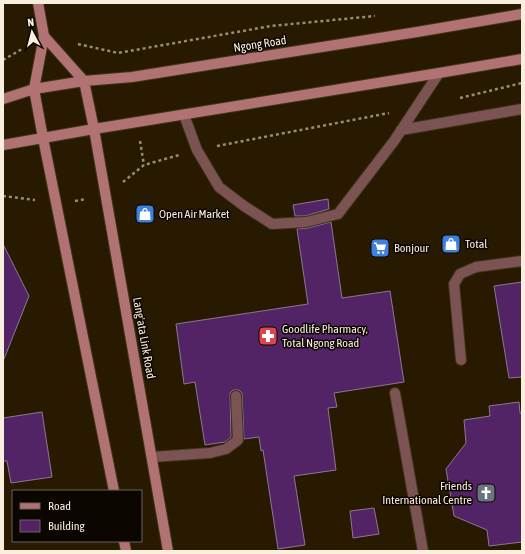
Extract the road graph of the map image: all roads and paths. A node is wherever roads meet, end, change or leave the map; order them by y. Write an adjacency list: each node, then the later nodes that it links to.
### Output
1 (38, 3): 4 (main road)
2 (522, 14): 8 (main road, Ngong Road)
3 (379, 16): 4 (path)
4 (44, 36): 6 (path); 8 (main road); 10 (main road)
5 (522, 59): 7 (main road)
6 (3, 60)
7 (439, 73): 13 (street); 15 (main road)
8 (84, 81): 10 (main road, Ngong Road); 16 (main road, Lang'ata Link Road)
9 (522, 83): 12 (path)
10 (34, 89): 11 (main road, Ngong Road); 18 (main road)
11 (3, 99)
12 (453, 99)
13 (415, 108): 17 (street); 20 (path)
14 (522, 109): 17 (street)
15 (184, 115): 16 (main road); 20 (street)
16 (94, 129): 18 (main road); 22 (main road, Lang'ata Link Road)
17 (401, 130): 20 (street)
18 (43, 138): 19 (main road); 23 (main road)
19 (3, 145)
20 (197, 150): 22 (path)
21 (3, 196): 23 (path)
22 (106, 196): 23 (path); 28 (main road, Lang'ata Link Road)
23 (56, 203): 29 (main road)
24 (522, 260): 25 (street)
25 (461, 360)
26 (395, 393): 31 (street)
27 (236, 396): 28 (street)
28 (152, 458): 30 (main road, Lang'ata Link Road)
29 (114, 490)
30 (168, 551)
31 (423, 551)

